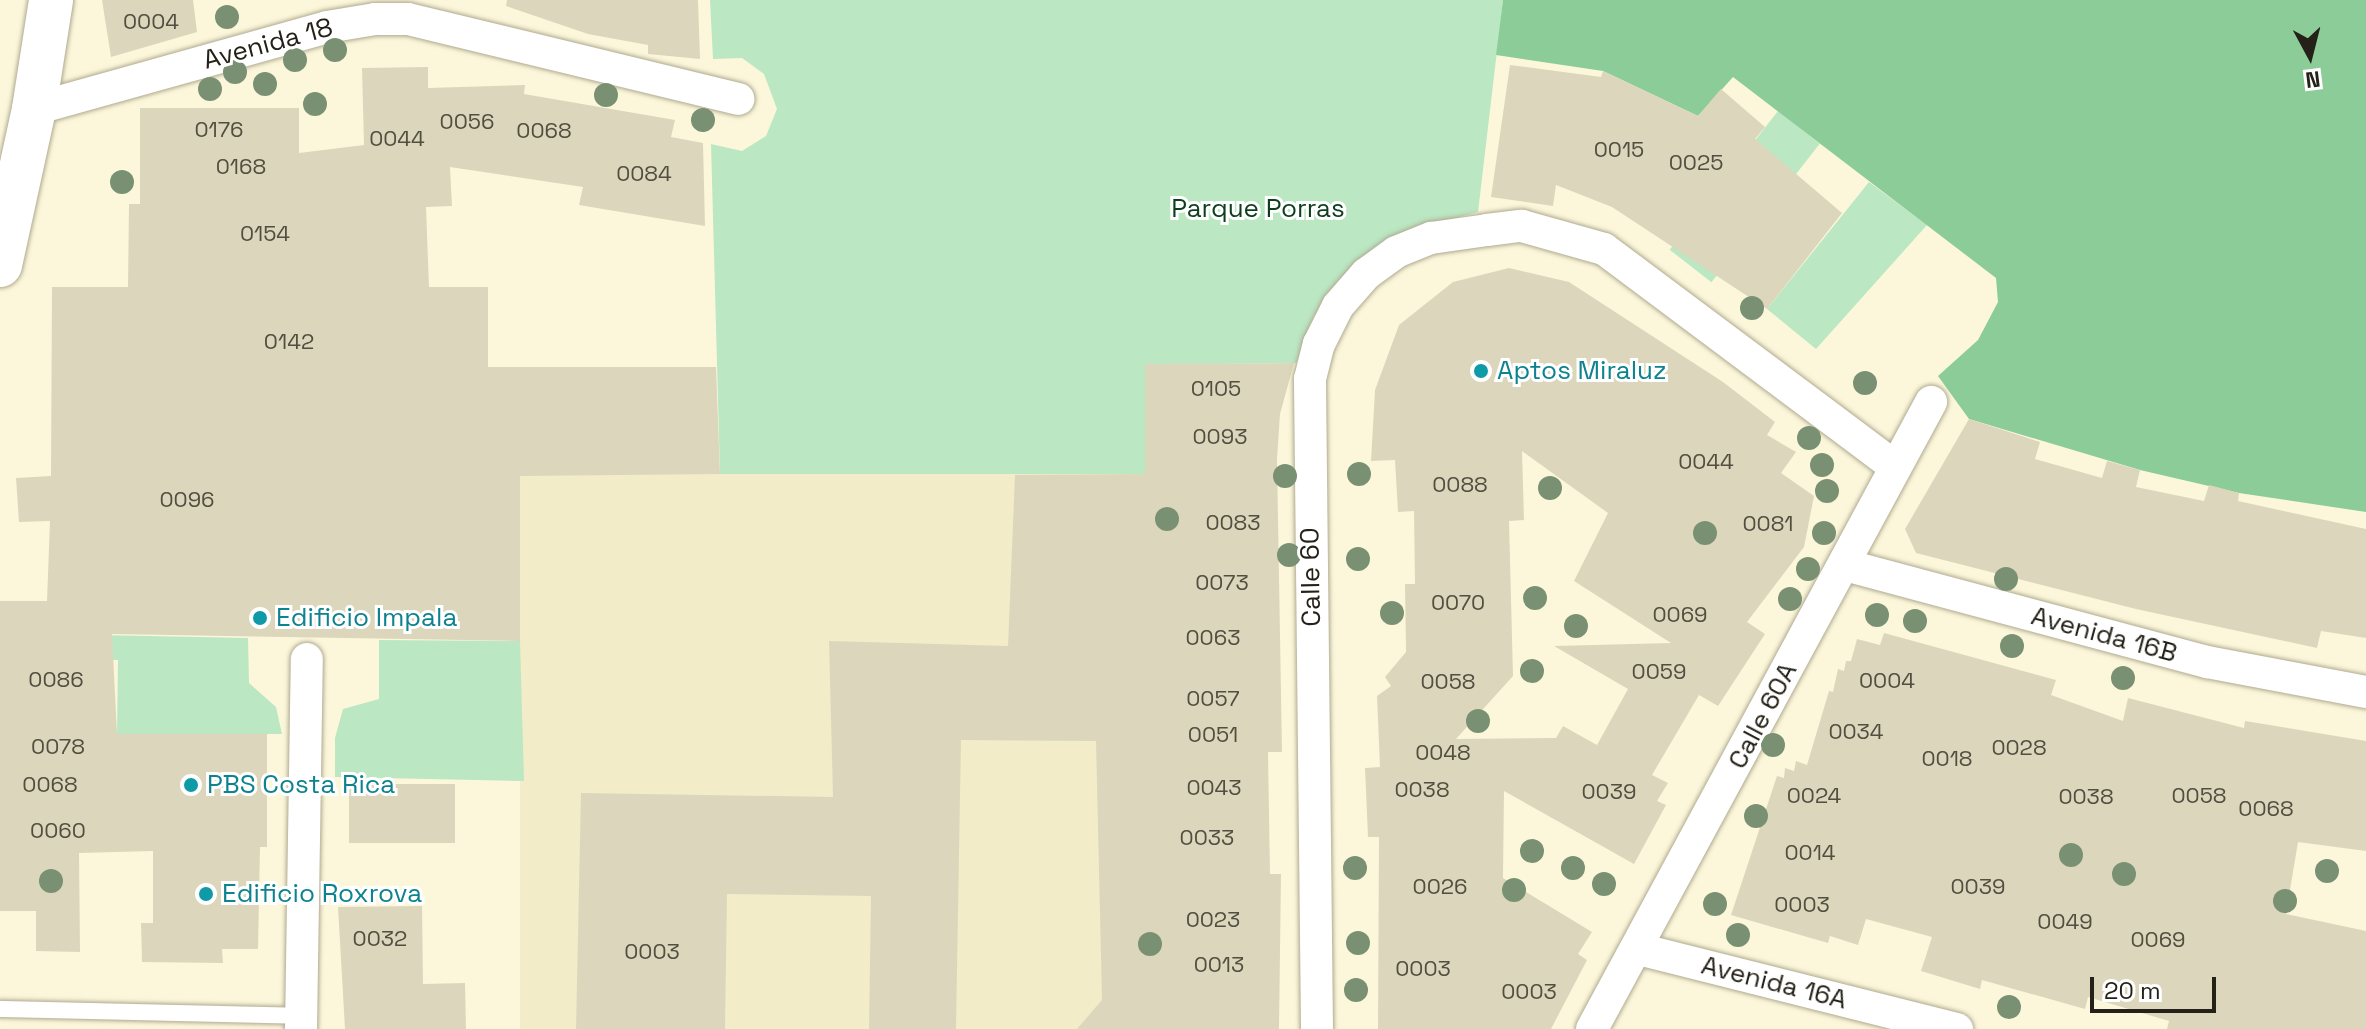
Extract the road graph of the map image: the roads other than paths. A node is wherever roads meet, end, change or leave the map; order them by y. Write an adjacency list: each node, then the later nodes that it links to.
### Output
1 (51, 0): 3 (main road)
2 (738, 99): 3 (street, Avenida 18)
3 (34, 109): 4 (main road)
4 (0, 265)
5 (1931, 402): 6 (street, Calle 60A)
6 (1894, 466): 7 (street, Calle 60A); 13 (street, Calle 60)
7 (1845, 565): 9 (street, Avenida 16B); 10 (street, Calle 60A)
8 (307, 659): 12 (street)
9 (2366, 692)
10 (1638, 949): 14 (street, Calle 60A); 15 (street, Avenida 16A)
11 (0, 1009): 12 (lane)
12 (301, 1023)
13 (1317, 1029)
14 (1592, 1029)
15 (1957, 1029)

